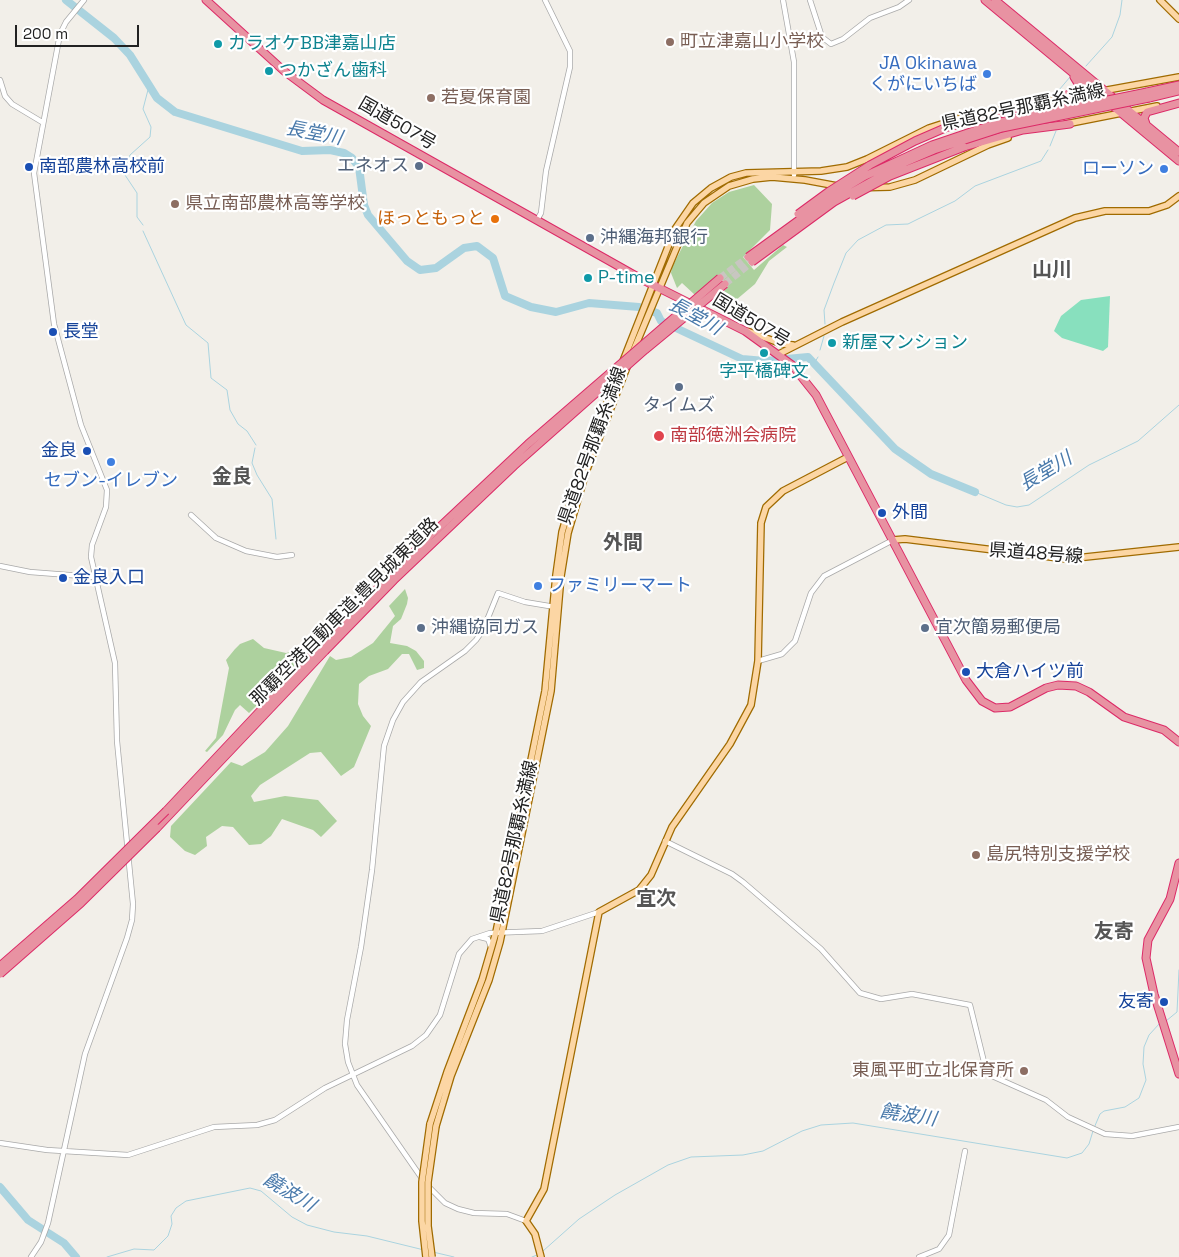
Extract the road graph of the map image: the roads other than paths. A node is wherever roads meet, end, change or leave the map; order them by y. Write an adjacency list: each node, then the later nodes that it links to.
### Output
1 (84, 0): 24 (street)
2 (206, 0): 32 (highway, 国道507号)
3 (545, 0): 32 (street)
4 (783, 0): 29 (street)
5 (810, 0): 6 (street)
6 (909, 0)
7 (985, 0): 11 (highway)
8 (995, 0): 15 (highway)
9 (1160, 0): 10 (main road)
10 (1179, 19)
11 (1068, 69): 17 (highway); 18 (highway)
12 (1179, 77): 15 (main road, 県道82号那覇糸満線)
13 (0, 80): 24 (street)
14 (1179, 85): 20 (highway, bridge)
15 (1107, 91): 17 (main road, 県道82号那覇糸満線); 22 (highway)
16 (1179, 91): 20 (highway, bridge)
17 (1097, 93): 18 (main road, 県道82号那覇糸満線); 23 (highway)
18 (1059, 99): 19 (main road, 県道82号那覇糸満線)
19 (1039, 102): 29 (main road, 県道82号那覇糸満線); 33 (highway, bridge)
20 (1115, 102): 33 (highway, bridge)
21 (1179, 102): 22 (main road, 県道82号那覇糸満線); 26 (highway)
22 (1130, 111): 23 (main road, 県道82号那覇糸満線); 26 (highway)
23 (1122, 113): 25 (main road, 県道82号那覇糸満線); 28 (highway)
24 (42, 122): 46 (street)
25 (1070, 124): 30 (main road, 県道82号那覇糸満線); 33 (highway, bridge)
26 (1148, 126): 27 (highway)
27 (1179, 152)
28 (1179, 161)
29 (794, 171): 30 (street); 36 (main road, 県道82号那覇糸満線)
30 (794, 179): 36 (main road, 県道82号那覇糸満線)
31 (1179, 196): 38 (main road)
32 (537, 220): 36 (highway, 国道507号)
33 (773, 242): 34 (highway, bridge)
34 (750, 260)
35 (723, 281): 48 (highway, 那覇空港自動車道;豊見城東道路, bridge)
36 (656, 287): 37 (highway, 国道507号); 47 (main road, 県道82号那覇糸満線)
37 (745, 331): 38 (main road); 39 (highway, 国道507号)
38 (794, 345): 39 (main road)
39 (780, 354): 40 (highway, 国道507号)
40 (848, 457): 42 (highway, 国道507号); 49 (main road)
41 (191, 515): 44 (street)
42 (893, 540): 43 (main road, 県道48号線); 49 (street); 50 (highway, 国道507号)
43 (1179, 547)
44 (292, 555)
45 (0, 566): 46 (street)
46 (94, 577): 64 (street)
47 (556, 607): 54 (main road, 県道82号那覇糸満線); 60 (street)
48 (323, 649): 57 (highway, 那覇空港自動車道;豊見城東道路, bridge); 58 (highway, 那覇空港自動車道;豊見城東道路, bridge)
49 (758, 661): 51 (main road)
50 (1179, 742)
51 (664, 841): 53 (main road); 62 (street)
52 (1179, 863): 59 (highway)
53 (599, 912): 54 (street); 66 (main road)
54 (499, 932): 55 (street); 56 (main road, 県道82号那覇糸満線); 61 (main road, 県道82号那覇糸満線)
55 (476, 937): 56 (street); 60 (street)
56 (491, 948): 61 (main road, 県道82号那覇糸満線)
57 (0, 966)
58 (0, 974)
59 (1179, 1074)
60 (353, 1075): 64 (street); 66 (street)
61 (433, 1125): 69 (main road, 県道82号那覇糸満線, bridge); 70 (main road, 県道82号那覇糸満線, bridge)
62 (1179, 1127)
63 (0, 1143): 64 (street)
64 (64, 1150): 68 (street)
65 (965, 1151): 71 (street)
66 (526, 1221): 67 (main road)
67 (541, 1256)
68 (32, 1257)
69 (426, 1257)
70 (432, 1257)
71 (919, 1257)

